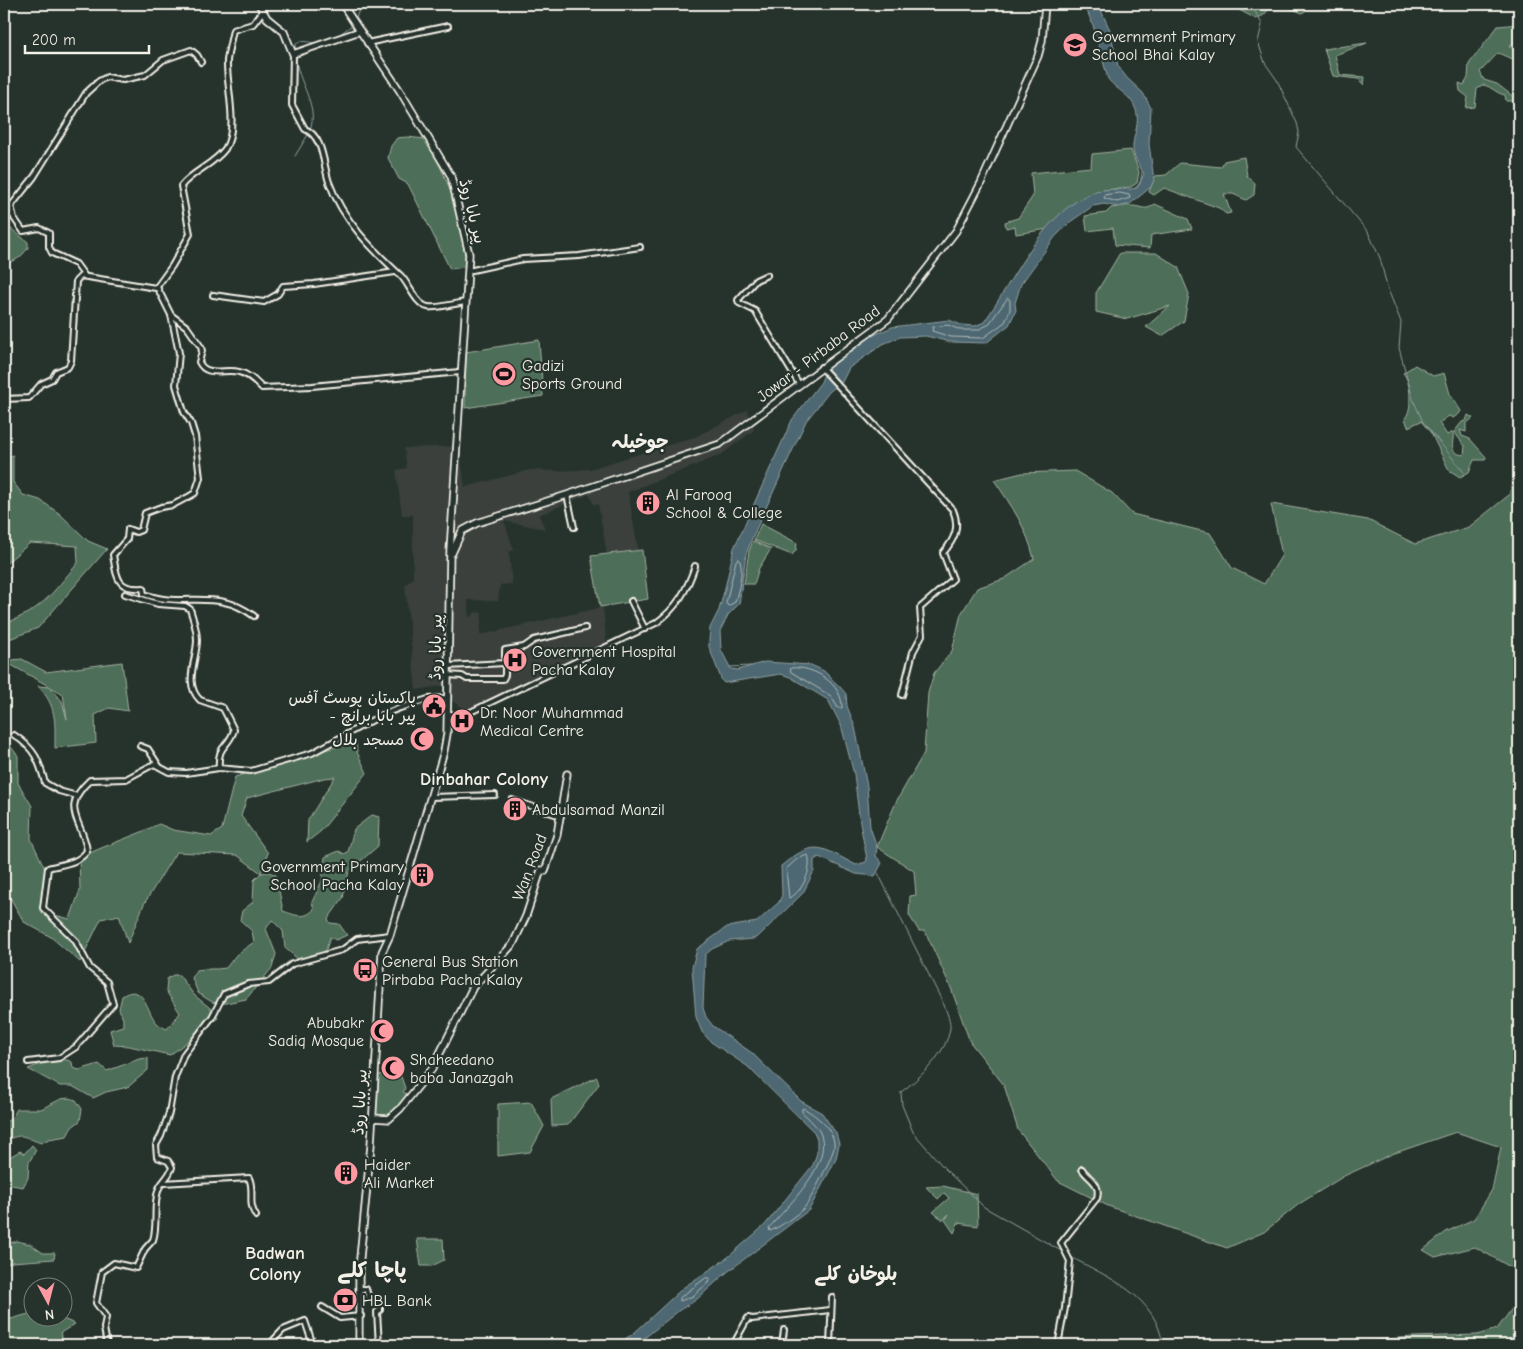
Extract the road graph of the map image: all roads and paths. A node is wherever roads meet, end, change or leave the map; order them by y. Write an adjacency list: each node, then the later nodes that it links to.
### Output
1 (260, 4): 4 (main road)
2 (342, 4): 6 (main road, پیر بابا روڈ)
3 (1045, 4): 21 (main road, Jowar - Pirbaba Road)
4 (263, 11): 8 (main road); 17 (street)
5 (448, 26): 7 (street)
6 (360, 31): 7 (main road, پیر بابا روڈ); 8 (main road)
7 (367, 43): 13 (main road, پیر بابا روڈ)
8 (294, 54): 14 (street)
9 (201, 62): 10 (street)
10 (13, 214): 11 (street); 15 (street)
11 (4, 218)
12 (640, 247): 13 (street)
13 (468, 271): 19 (main road, پیر بابا روڈ)
14 (395, 272): 18 (street); 19 (street)
15 (84, 275): 17 (street); 24 (street)
16 (767, 276): 23 (street)
17 (157, 287): 20 (street)
18 (213, 295)
19 (466, 302): 22 (main road, پیر بابا روڈ)
20 (170, 315): 22 (street); 33 (street)
21 (821, 367): 23 (main road, Jowar - Pirbaba Road); 41 (street)
22 (460, 372): 26 (main road, پیر بابا روڈ)
23 (799, 384): 25 (main road, Jowar - Pirbaba Road)
24 (4, 399)
25 (567, 495): 27 (main road, Jowar - Pirbaba Road); 28 (street)
26 (452, 521): 27 (main road); 29 (main road, پیر بابا روڈ)
27 (468, 527): 29 (main road)
28 (574, 527)
29 (450, 557): 38 (main road, پیر بابا روڈ)
30 (695, 566): 35 (street)
31 (125, 594): 47 (street)
32 (631, 601): 35 (street)
33 (254, 616)
34 (585, 628): 36 (street)
35 (645, 629): 43 (street)
36 (505, 663): 37 (street); 40 (street)
37 (467, 665): 38 (street); 40 (street)
38 (448, 666): 39 (main road, پیر بابا روڈ)
39 (448, 676): 40 (street); 42 (main road, پیر بابا روڈ)
40 (462, 676)
41 (902, 695)
42 (447, 698): 43 (main road, پیر بابا روڈ); 47 (street)
43 (447, 724): 51 (main road, پیر بابا روڈ)
44 (14, 735): 50 (street)
45 (140, 746): 46 (street)
46 (159, 766): 47 (street); 50 (street)
47 (219, 768)
48 (567, 774): 53 (main road, Wan Road)
49 (496, 795): 51 (street)
50 (77, 796): 55 (street)
51 (431, 798): 54 (main road, پیر بابا روڈ)
52 (512, 800): 53 (street)
53 (560, 816): 56 (main road, Wan Road)
54 (390, 936): 56 (main road, پیر بابا روڈ); 58 (street)
55 (28, 1062)
56 (372, 1118): 60 (main road, پیر بابا روڈ)
57 (1082, 1169): 74 (street)
58 (163, 1183): 59 (street); 66 (street)
59 (256, 1216)
60 (360, 1288): 64 (main road, پیر بابا روڈ); 70 (street)
61 (832, 1297): 63 (street)
62 (322, 1306): 64 (street)
63 (830, 1310): 71 (street); 73 (street)
64 (361, 1316): 69 (main road, پیر بابا روڈ)
65 (784, 1330): 72 (street)
66 (107, 1345)
67 (269, 1345): 68 (street)
68 (313, 1345)
69 (359, 1345)
70 (378, 1345)
71 (733, 1345)
72 (782, 1345)
73 (830, 1345)
74 (1058, 1345)

